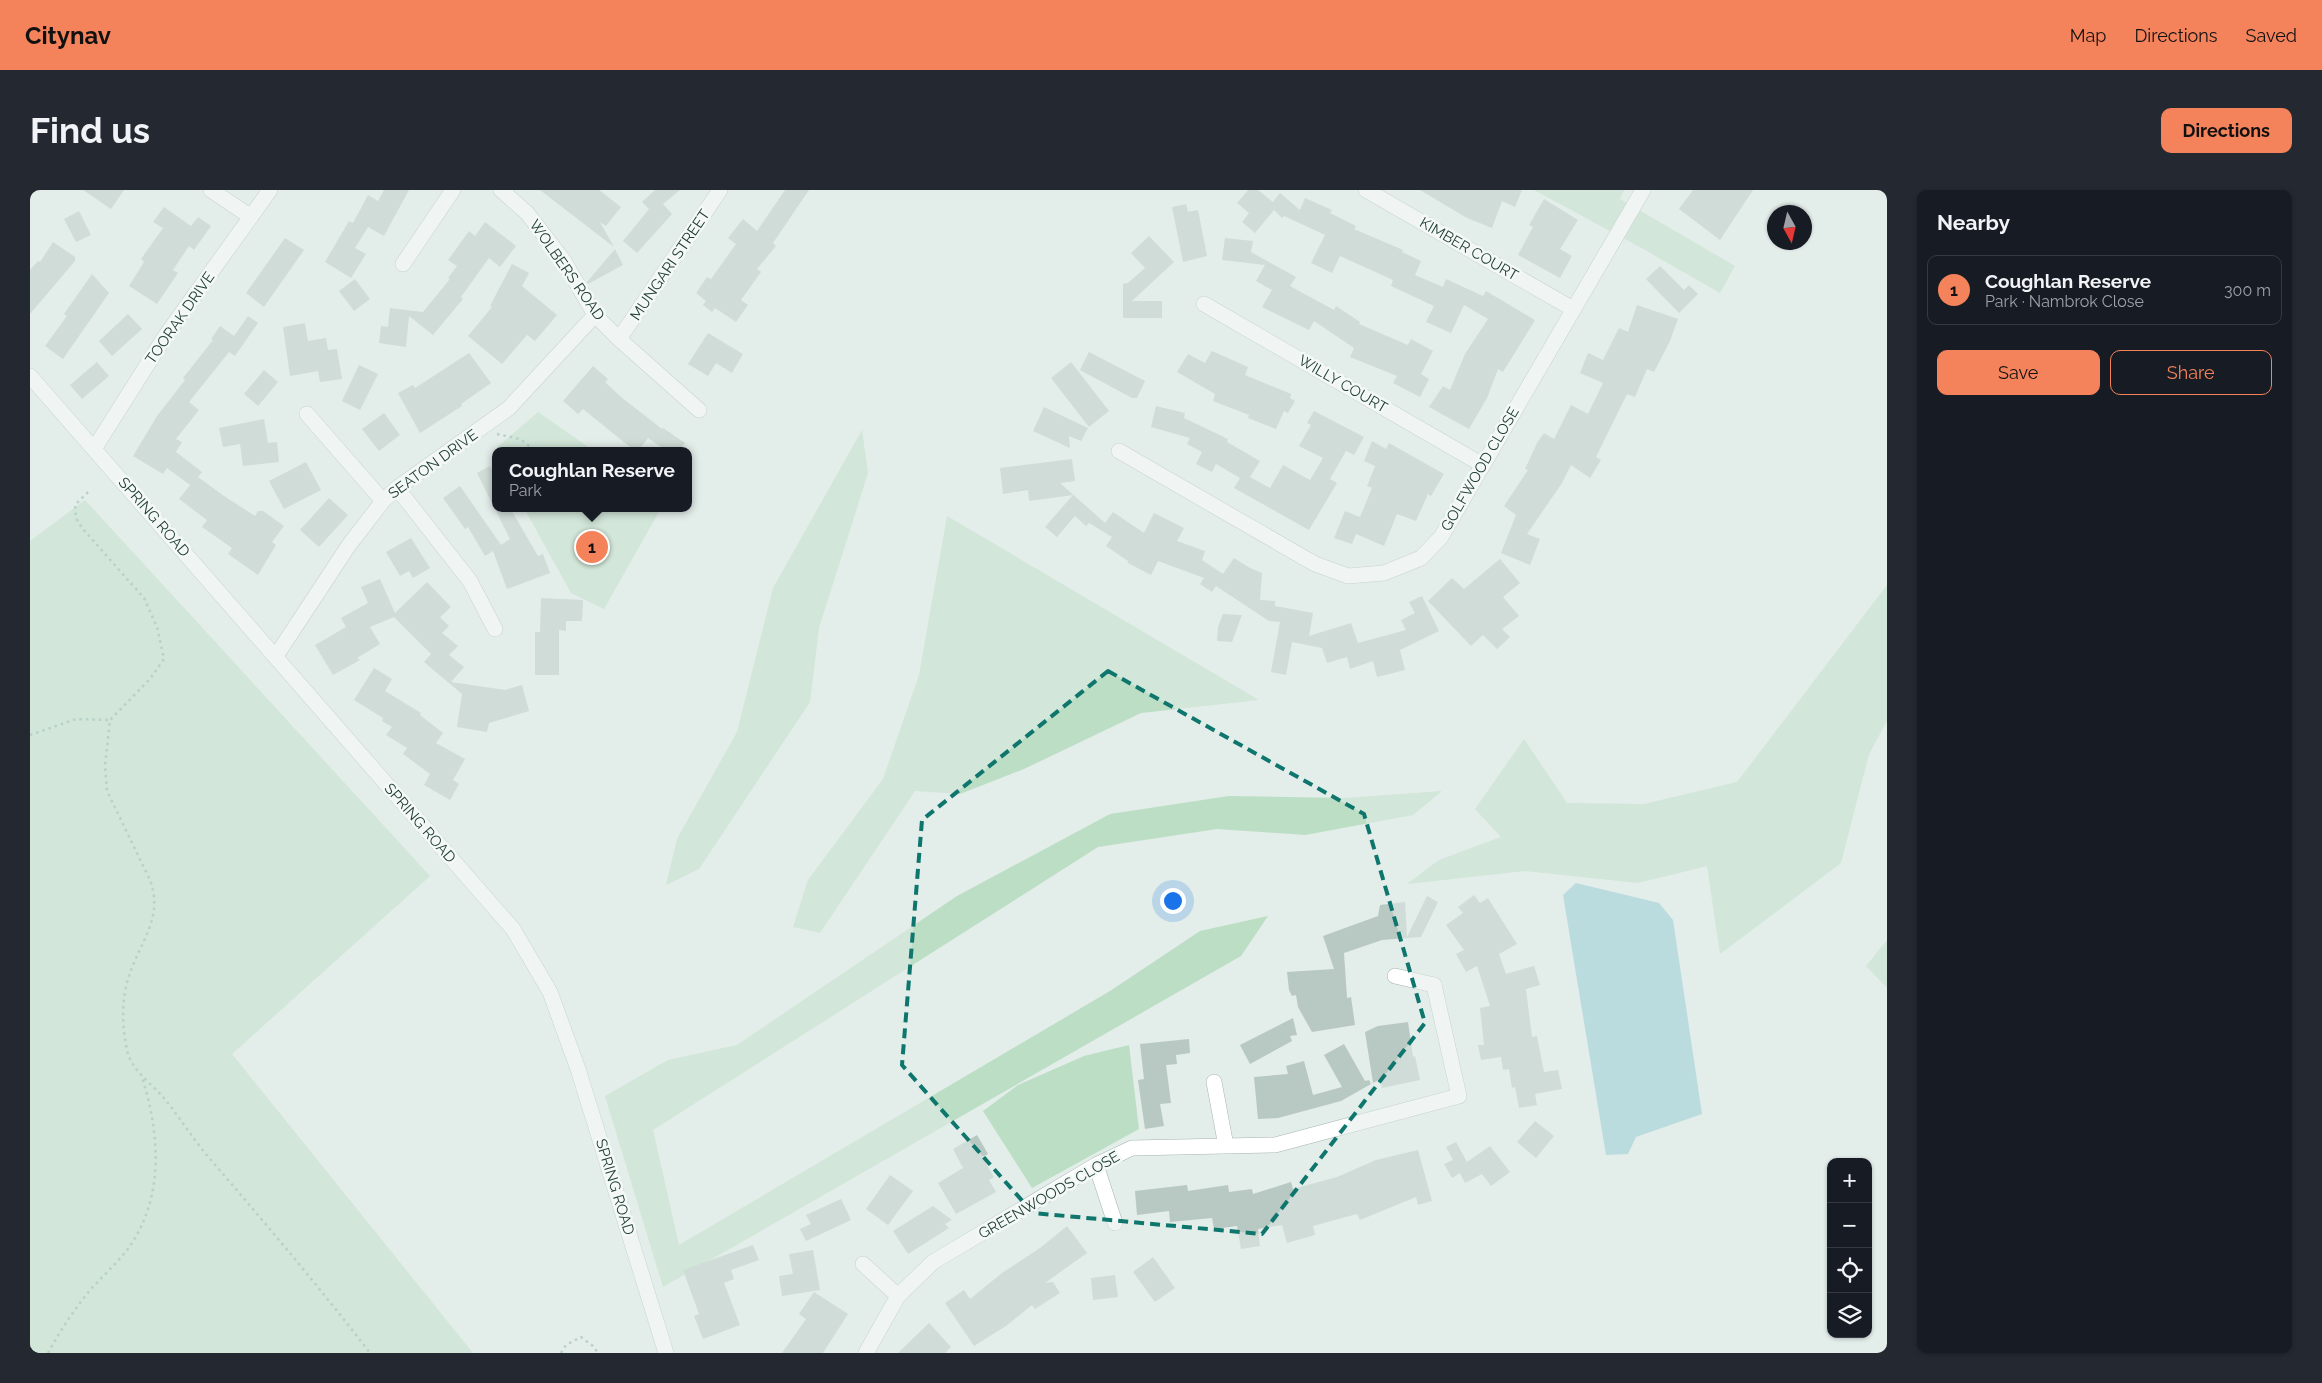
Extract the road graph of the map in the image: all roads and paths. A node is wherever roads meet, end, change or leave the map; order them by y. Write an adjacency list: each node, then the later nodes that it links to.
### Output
1 (211, 190): 8 (street)
2 (270, 190): 8 (street, TOORAK DRIVE)
3 (453, 190): 9 (street)
4 (501, 190): 12 (street, WOLBERS ROAD)
5 (720, 190): 13 (street, MUNGARI STREET)
6 (1366, 190): 11 (street, KIMBER COURT)
7 (1643, 190): 11 (street, GOLFWOOD CLOSE)
8 (251, 217): 19 (street, TOORAK DRIVE)
9 (403, 264)
10 (1204, 304): 21 (street, WILLY COURT)
11 (1572, 309): 21 (street, GOLFWOOD CLOSE)
12 (595, 315): 13 (street, WOLBERS ROAD); 17 (street, SEATON DRIVE)
13 (619, 339): 15 (street, WOLBERS ROAD)
14 (30, 376): 19 (street, SPRING ROAD)
15 (699, 410)
16 (307, 414): 24 (street)
17 (480, 429): 18 (path); 22 (street, SEATON DRIVE)
18 (531, 447)
19 (94, 449): 26 (street, SPRING ROAD)
20 (1119, 451): 21 (street, GOLFWOOD CLOSE)
21 (1481, 464)
22 (397, 488): 24 (street, SEATON DRIVE); 25 (street)
23 (88, 492): 27 (path)
24 (382, 501): 26 (street, SEATON DRIVE)
25 (494, 629)
26 (276, 656): 41 (street, SPRING ROAD)
27 (110, 720): 28 (path); 30 (path)
28 (30, 735)
29 (1395, 976): 32 (street, GREENWOODS CLOSE)
30 (142, 1075): 37 (path); 38 (path)
31 (1214, 1082): 32 (street)
32 (1226, 1146): 33 (street, GREENWOODS CLOSE)
33 (1096, 1165): 34 (street); 36 (street, GREENWOODS CLOSE)
34 (1115, 1223)
35 (863, 1264): 36 (street)
36 (898, 1296): 42 (street, GREENWOODS CLOSE)
37 (48, 1353)
38 (370, 1353)
39 (561, 1353): 40 (path)
40 (598, 1353)
41 (666, 1353)
42 (866, 1353)

